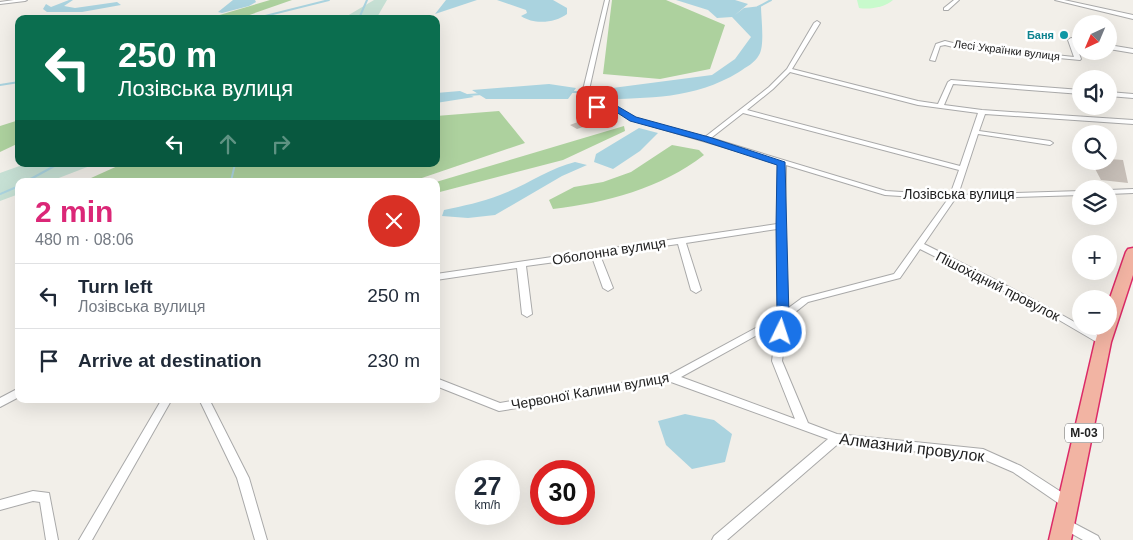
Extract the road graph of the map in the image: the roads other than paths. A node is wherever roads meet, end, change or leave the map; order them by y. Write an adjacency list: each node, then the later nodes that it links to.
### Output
1 (26, 0): 5 (street)
2 (607, 0): 23 (street, Лозівська вулиця)
3 (958, 0): 6 (street)
4 (1057, 0): 7 (street)
5 (2, 3)
6 (946, 9)
7 (1133, 17)
8 (817, 23): 13 (street)
9 (1118, 48): 10 (street)
10 (1133, 51)
11 (1072, 57): 12 (street, Лесі Українки вулиця)
12 (933, 60)
13 (789, 70): 15 (street); 19 (street)
14 (1072, 91): 18 (street)
15 (879, 93): 18 (street)
16 (1117, 95): 17 (street)
17 (1133, 96)
18 (940, 106): 20 (street)
19 (742, 111): 23 (street); 26 (street)
20 (982, 112): 21 (street); 22 (street)
21 (1133, 122)
22 (975, 132): 24 (street); 26 (street)
23 (706, 139): 25 (street, Лозівська вулиця)
24 (1050, 143)
25 (782, 164): 30 (street, Лозівська вулиця); 31 (street)
26 (963, 169): 30 (street)
27 (1133, 191): 28 (street)
28 (1117, 192)
29 (1072, 193): 30 (street, Лозівська вулиця)
30 (953, 197): 33 (street, Червоної Калини вулиця)
31 (781, 226): 32 (street, Оболонна вулиця); 42 (street)
32 (681, 240): 35 (street, Оболонна вулиця); 39 (street)
33 (919, 245): 42 (street, Червоної Калини вулиця); 43 (street, Пішохідний провулок)
34 (1133, 252): 40 (highway, М-03)
35 (595, 253): 36 (street, Оболонна вулиця); 38 (street)
36 (521, 265): 37 (street, Оболонна вулиця); 41 (street)
37 (440, 276)
38 (608, 288)
39 (696, 290)
40 (1117, 299)
41 (527, 314)
42 (783, 317): 45 (street, Червоної Калини вулиця); 51 (street)
43 (1072, 319)
44 (1105, 335): 53 (highway, М-03)
45 (671, 378): 46 (street, Червоної Калини вулиця); 51 (street, Алмазний провулок)
46 (440, 384)
47 (15, 394): 48 (street)
48 (0, 403)
49 (165, 403): 57 (street)
50 (206, 403): 58 (street)
51 (804, 426): 52 (street, Алмазний провулок)
52 (837, 438): 53 (street, Алмазний провулок); 59 (street)
53 (1069, 504): 55 (highway, М-03)
54 (0, 505): 56 (street)
55 (1062, 532): 60 (street)
56 (52, 540)
57 (85, 540)
58 (260, 540)
59 (718, 540)
60 (1094, 540)

